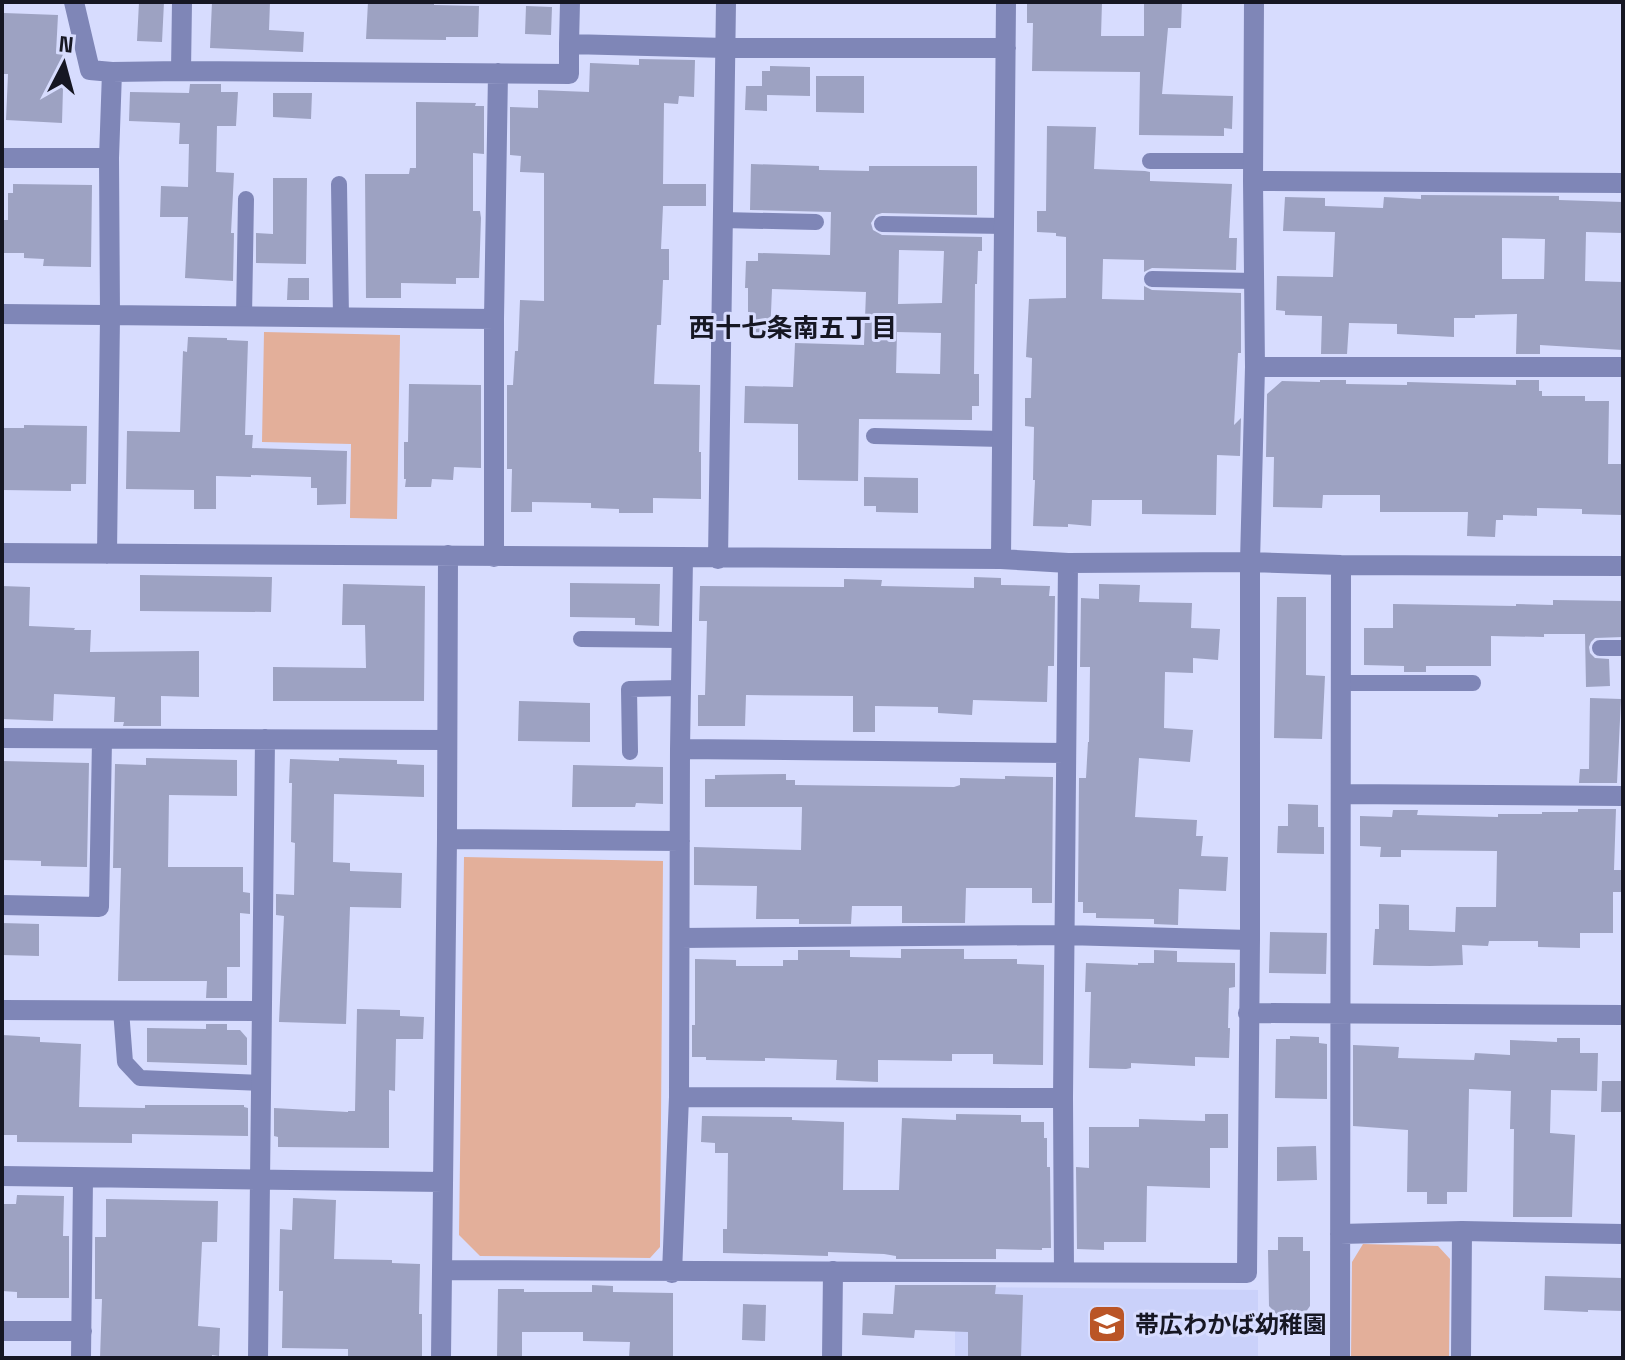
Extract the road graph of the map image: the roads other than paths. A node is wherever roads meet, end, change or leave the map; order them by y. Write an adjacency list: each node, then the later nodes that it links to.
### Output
1 (74, 2): 11 (street)
2 (182, 2): 10 (street)
3 (570, 2): 7 (street)
4 (726, 2): 8 (street)
5 (1006, 2): 9 (street)
6 (1254, 2): 16 (street)
7 (569, 44): 8 (street); 12 (street)
8 (726, 48): 9 (street); 20 (street)
9 (1006, 48): 23 (street)
10 (181, 71): 11 (street); 12 (street)
11 (112, 72): 14 (street)
12 (498, 73): 30 (street)
13 (2, 158): 14 (street)
14 (109, 158): 27 (street)
15 (1150, 161): 16 (lane)
16 (1253, 171): 17 (street); 25 (street)
17 (1623, 183)
18 (339, 184): 29 (lane)
19 (246, 199): 28 (lane)
20 (723, 220): 21 (lane); 40 (street)
21 (816, 222)
22 (882, 224): 23 (lane)
23 (1004, 226): 34 (street)
24 (1152, 279): 25 (lane)
25 (1254, 281): 31 (street)
26 (2, 314): 27 (street)
27 (110, 316): 28 (street); 36 (street)
28 (244, 317): 29 (street)
29 (341, 318): 30 (street)
30 (494, 319): 38 (street)
31 (1255, 367): 32 (street); 42 (street)
32 (1623, 367)
33 (874, 436): 34 (lane)
34 (1002, 439): 41 (street)
35 (2, 553): 36 (street)
36 (107, 554): 37 (street)
37 (448, 555): 38 (street); 56 (street)
38 (494, 557): 39 (street)
39 (683, 558): 40 (street); 47 (street)
40 (718, 559): 41 (street)
41 (1001, 559): 43 (street)
42 (1250, 562): 43 (street); 44 (street); 67 (street)
43 (1068, 563): 59 (street)
44 (1341, 565): 45 (street); 50 (street)
45 (1623, 566)
46 (581, 639): 47 (lane)
47 (681, 640): 52 (street)
48 (1600, 648): 49 (lane)
49 (1623, 648)
50 (1341, 683): 51 (lane); 60 (street)
51 (1473, 683)
52 (681, 688): 57 (street); 58 (lane)
53 (2, 738): 55 (street)
54 (265, 739): 55 (street); 56 (street); 70 (street)
55 (102, 740): 64 (street)
56 (446, 740): 62 (street)
57 (680, 749): 59 (street); 63 (street)
58 (630, 752)
59 (1065, 753): 65 (street)
60 (1341, 794): 61 (street); 72 (street)
61 (1623, 796)
62 (447, 839): 63 (street); 80 (street)
63 (680, 841): 66 (street)
64 (2, 905)
65 (1064, 935): 66 (street); 67 (street); 76 (street)
66 (680, 938): 75 (street)
67 (1250, 940): 71 (street)
68 (2, 1010): 69 (street)
69 (121, 1010): 70 (street); 74 (lane)
70 (261, 1011): 74 (street)
71 (1248, 1013): 72 (street); 86 (street)
72 (1341, 1014): 73 (street); 82 (street)
73 (1623, 1015)
74 (261, 1083): 79 (street)
75 (679, 1097): 76 (street); 87 (street)
76 (1063, 1098): 86 (street)
77 (2, 1176): 78 (street)
78 (83, 1178): 79 (street); 89 (street)
79 (260, 1179): 80 (street); 91 (street)
80 (443, 1182): 84 (street)
81 (1462, 1231): 82 (street); 83 (street); 95 (street)
82 (1340, 1234): 94 (street)
83 (1623, 1234)
84 (442, 1270): 87 (street); 92 (street)
85 (833, 1271): 86 (street); 87 (street); 93 (street)
86 (1064, 1272)
87 (672, 1273)
88 (2, 1331): 89 (street)
89 (82, 1331): 90 (street)
90 (81, 1358)
91 (258, 1358)
92 (441, 1358)
93 (832, 1358)
94 (1340, 1358)
95 (1461, 1358)

